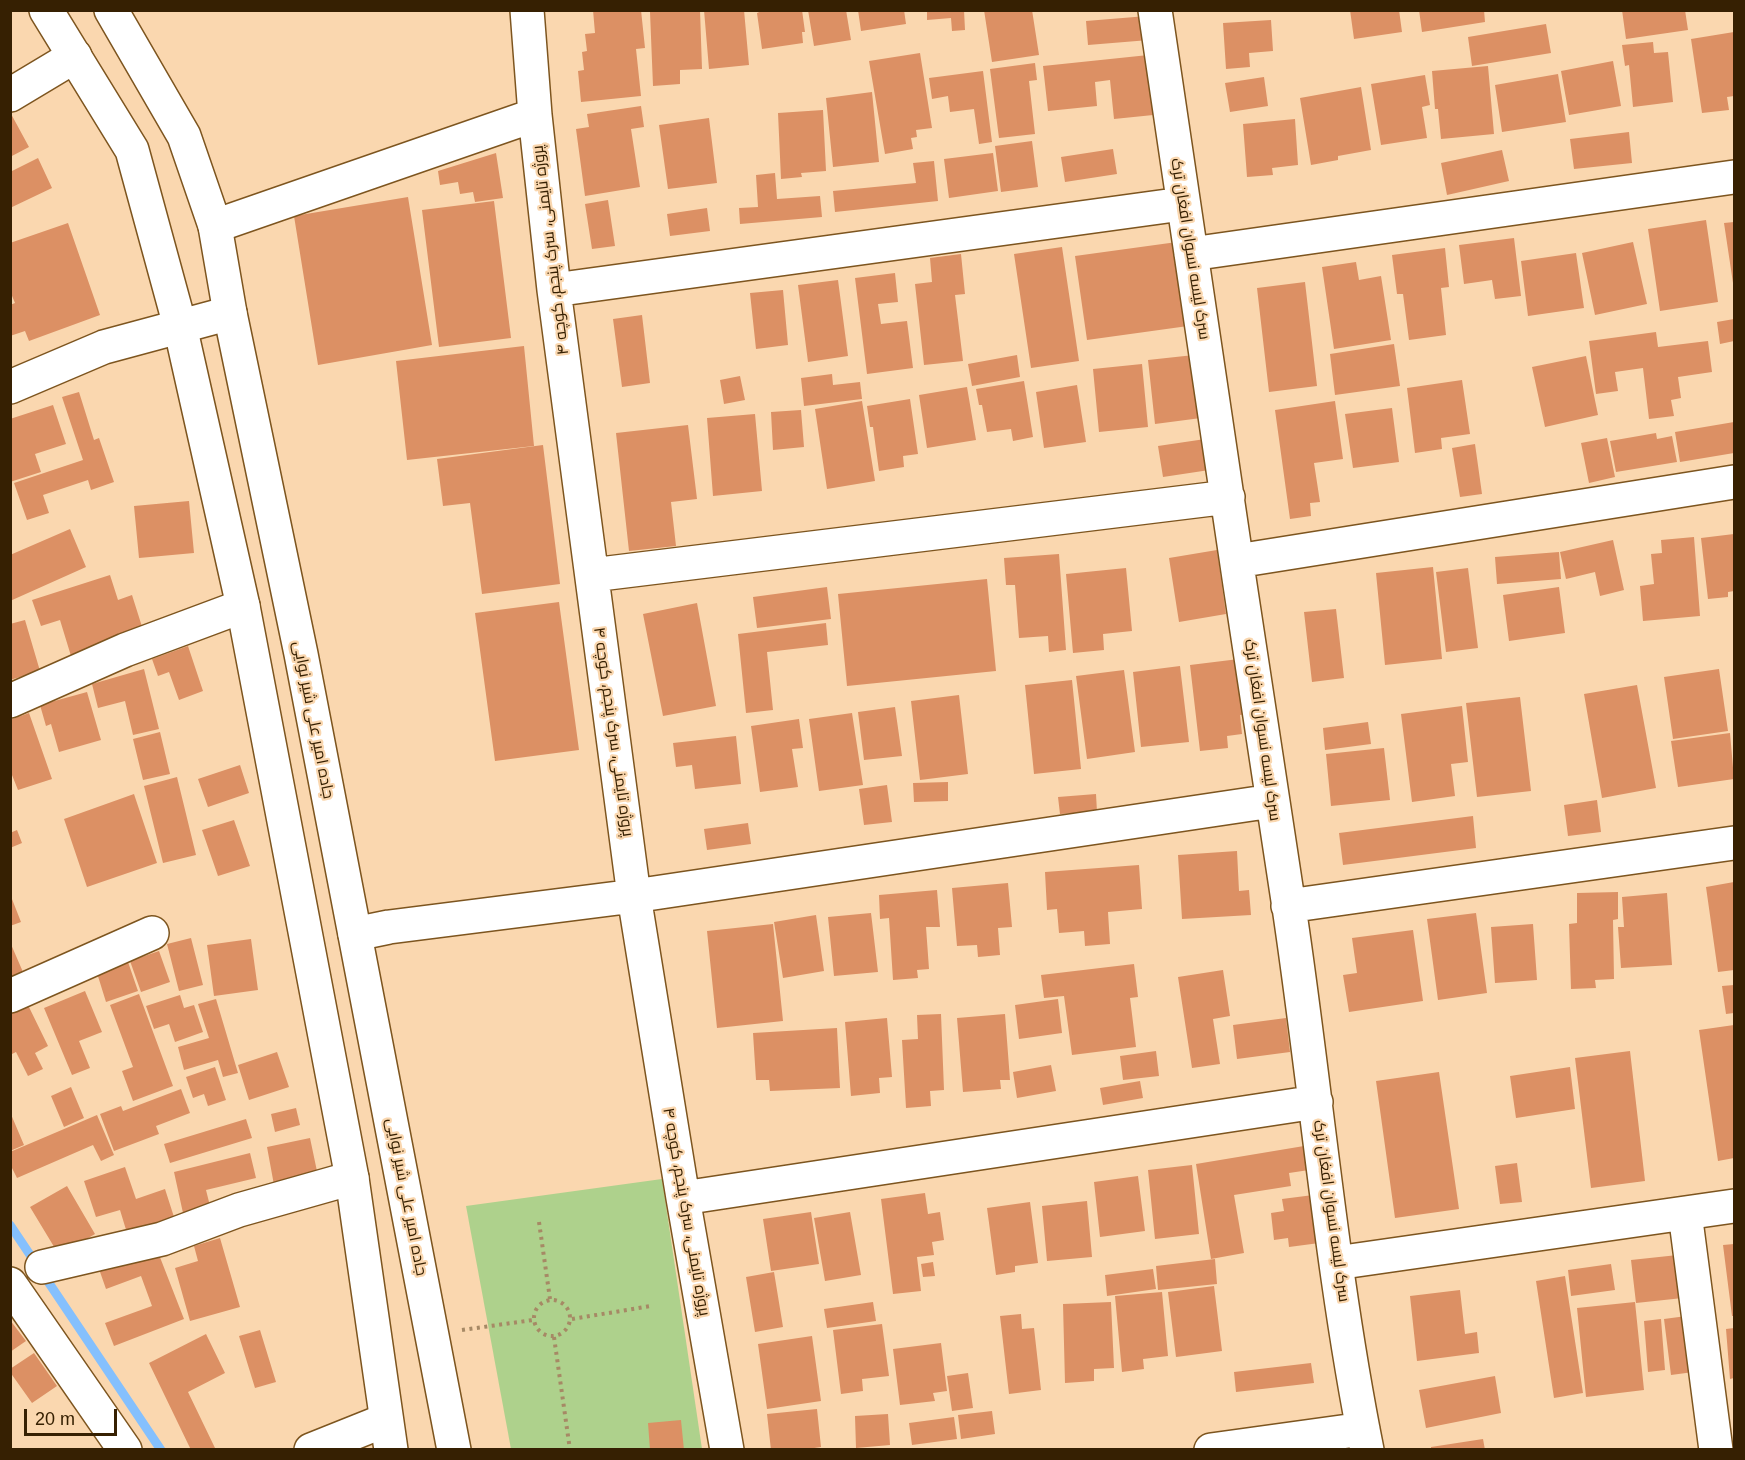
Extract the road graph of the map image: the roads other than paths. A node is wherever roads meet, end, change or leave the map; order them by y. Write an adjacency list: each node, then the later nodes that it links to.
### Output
1 (46, 10): 5 (street)
2 (111, 10): 10 (street, جاده امیر علی شیر نوایی)
3 (526, 10): 7 (street, پروژه تایمنی، سرک پنجم، کوچه ۴)
4 (1155, 10): 9 (street, سرک لیسه نسوان افغان‌ ترک)
5 (75, 56): 6 (street); 14 (street)
6 (10, 95)
7 (535, 115): 10 (street); 12 (street, پروژه تایمنی، سرک پنجم، کوچه ۴)
8 (1734, 177): 11 (street)
9 (1182, 204): 11 (street, سرک لیسه نسوان افغان‌ ترک); 12 (street)
10 (215, 226): 13 (street, جاده امیر علی شیر نوایی)
11 (1191, 254): 17 (street, سرک لیسه نسوان افغان‌ ترک)
12 (555, 290): 19 (street, پروژه تایمنی، سرک پنجم، کوچه ۴)
13 (230, 313): 14 (street); 27 (street, جاده امیر علی شیر نوایی)
14 (180, 326): 15 (street); 20 (street)
15 (10, 387)
16 (1734, 482): 18 (street)
17 (1228, 496): 18 (street, سرک لیسه نسوان افغان‌ ترک); 19 (street)
18 (1237, 561): 22 (street, سرک لیسه نسوان افغان‌ ترک)
19 (592, 574): 24 (street, پروژه تایمنی، سرک پنجم، کوچه ۴)
20 (243, 606): 21 (street); 30 (street)
21 (10, 702)
22 (1272, 801): 24 (street); 25 (street, سرک لیسه نسوان افغان‌ ترک)
23 (1734, 843): 25 (street)
24 (634, 896): 27 (street); 31 (street, پروژه تایمنی، سرک پنجم، کوچه ۴)
25 (1288, 906): 29 (street, سرک لیسه نسوان افغان‌ ترک)
26 (152, 933): 28 (street)
27 (355, 934): 41 (street, جاده امیر علی شیر نوایی)
28 (10, 996)
29 (1316, 1102): 31 (street); 34 (street, سرک لیسه نسوان افغان‌ ترک)
30 (352, 1178): 35 (street); 37 (street)
31 (683, 1198): 42 (street, پروژه تایمنی، سرک پنجم، کوچه ۴)
32 (1734, 1206): 33 (street)
33 (1685, 1214): 34 (street); 44 (street)
34 (1336, 1263): 38 (street, سرک لیسه نسوان افغان‌ ترک)
35 (42, 1267)
36 (10, 1284): 39 (street)
37 (389, 1435): 40 (street)
38 (1365, 1439): 43 (street)
39 (125, 1449)
40 (311, 1449)
41 (454, 1449)
42 (727, 1449)
43 (1211, 1449)
44 (1716, 1449)

